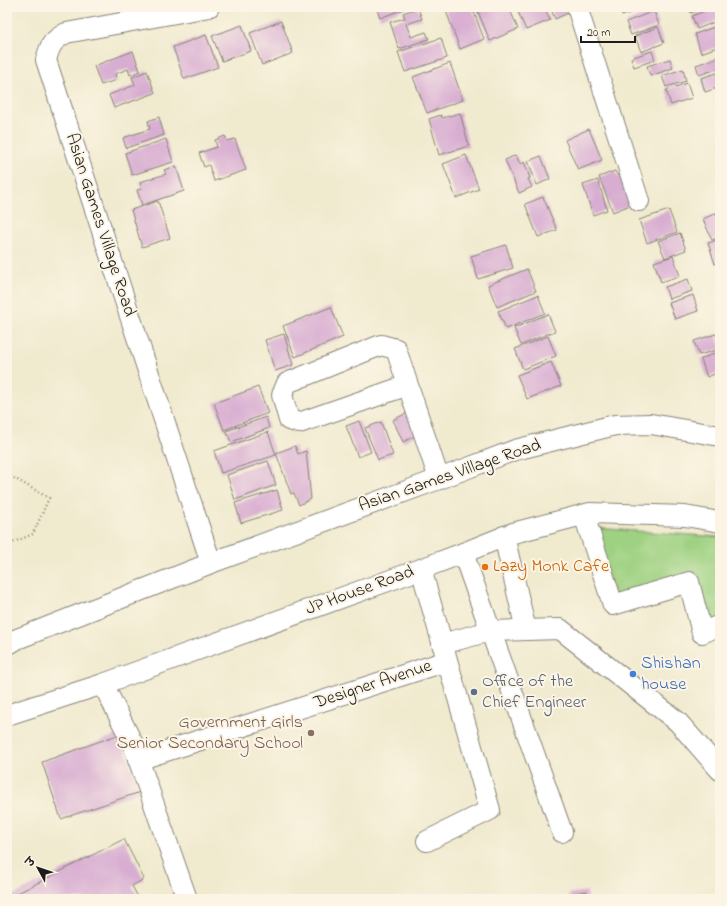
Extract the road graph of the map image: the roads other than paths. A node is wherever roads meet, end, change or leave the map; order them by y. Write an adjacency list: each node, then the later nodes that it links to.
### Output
1 (209, 7): 11 (street, Asian Games Village Road)
2 (577, 7): 3 (street)
3 (639, 201)
4 (408, 384): 4 (street); 6 (street)
5 (720, 436): 6 (street, Asian Games Village Road)
6 (439, 479): 11 (street, Asian Games Village Road)
7 (584, 514): 8 (street, JP House Road); 9 (street, JP House Road); 13 (street)
8 (720, 522)
9 (504, 536): 10 (street, JP House Road); 14 (street)
10 (463, 553): 12 (street, JP House Road); 15 (street)
11 (211, 563): 16 (street, Asian Games Village Road)
12 (421, 569): 17 (street); 18 (street, JP House Road)
13 (720, 625)
14 (526, 630): 15 (street, Designer Avenue); 21 (street, Designer Avenue)
15 (490, 631): 17 (street, Designer Avenue); 22 (street)
16 (7, 645)
17 (444, 653): 20 (street, Designer Avenue); 23 (street)
18 (103, 684): 19 (street, JP House Road); 20 (street)
19 (7, 715)
20 (138, 760): 24 (street)
21 (720, 770)
22 (562, 832)
23 (427, 841)
24 (187, 899)

